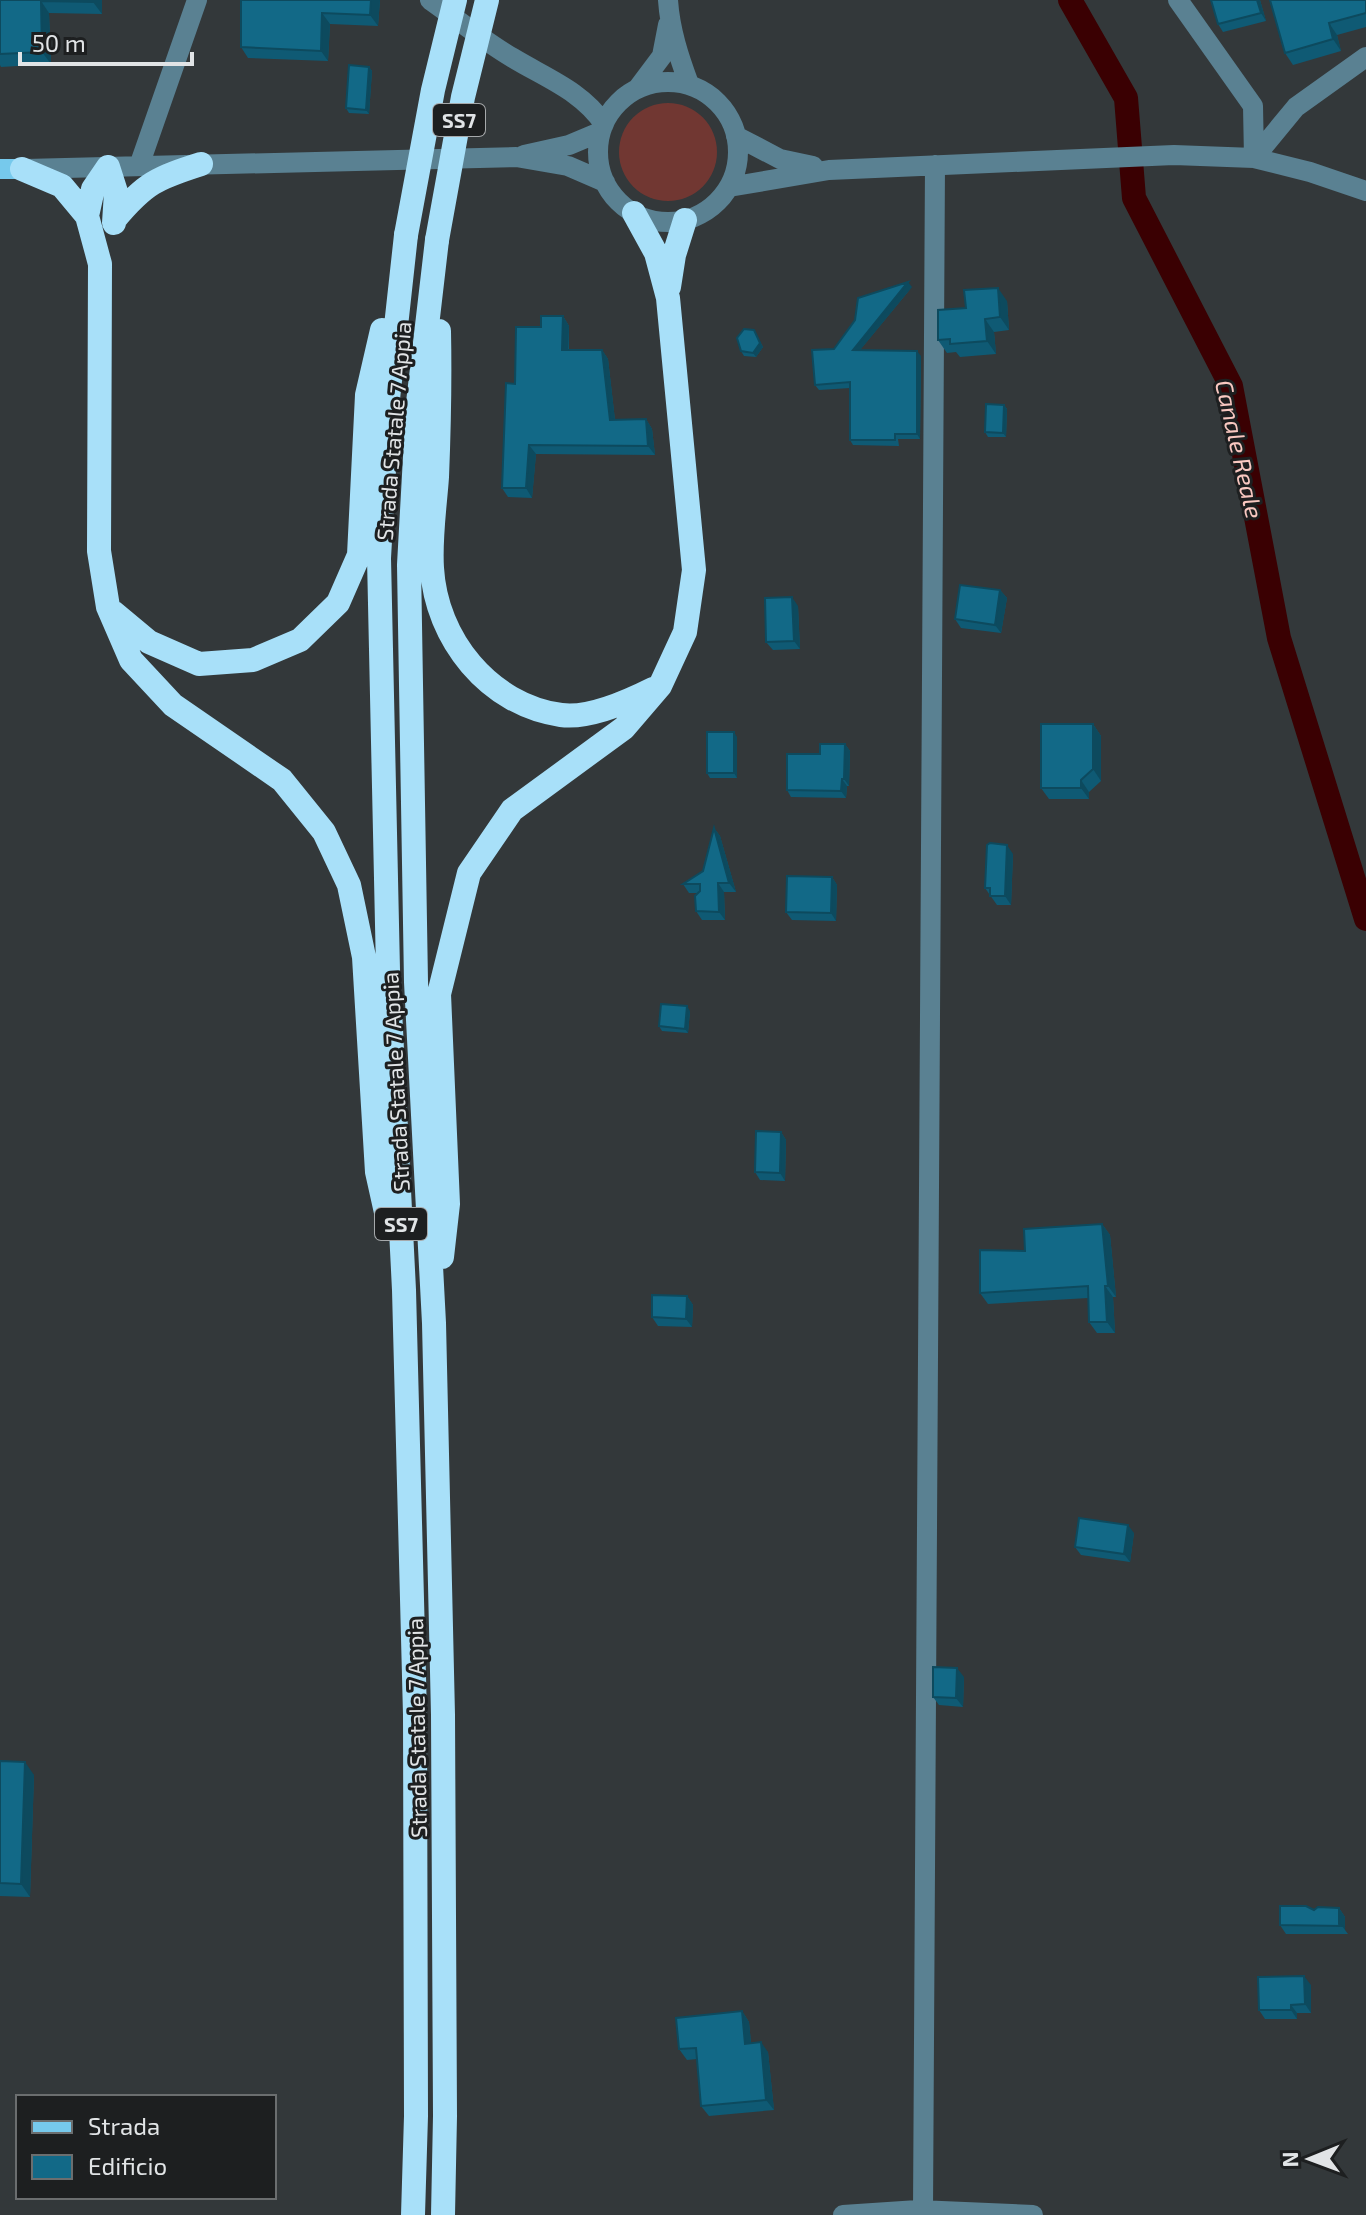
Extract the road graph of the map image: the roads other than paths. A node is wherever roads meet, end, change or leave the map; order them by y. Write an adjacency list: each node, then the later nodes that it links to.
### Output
1 (197, 0): 17 (street)
2 (430, 0): 9 (street)
3 (455, 0): 29 (highway, Strada Statale 7 Appia / SS7, bridge)
4 (487, 0): 30 (highway, Strada Statale 7 Appia / SS7, bridge)
5 (1178, 0): 14 (street)
6 (669, 9): 8 (street); 10 (street)
7 (1366, 57): 14 (street)
8 (689, 84): 10 (street); 12 (street)
9 (572, 91): 10 (street); 11 (street)
10 (630, 94): 11 (street)
11 (602, 128): 13 (street); 21 (street)
12 (736, 136): 20 (street); 22 (street)
13 (516, 157): 15 (street); 21 (street)
14 (1254, 158): 16 (street); 23 (street)
15 (201, 164): 17 (street); 24 (highway)
16 (935, 165): 20 (street); 37 (street)
17 (139, 166): 18 (street); 24 (highway)
18 (108, 167): 19 (street); 26 (highway); 27 (highway)
19 (11, 169): 26 (highway)
20 (829, 170): 22 (street)
21 (605, 182): 25 (street)
22 (729, 187): 28 (street)
23 (1366, 191)
24 (137, 192): 27 (highway)
25 (634, 213): 28 (street); 32 (highway)
26 (87, 216): 31 (highway)
27 (115, 219): 31 (highway)
28 (685, 220): 32 (highway)
29 (406, 235): 33 (highway); 35 (highway, Strada Statale 7 Appia / SS7)
30 (437, 240): 34 (highway); 36 (highway, Strada Statale 7 Appia / SS7)
31 (100, 264): 33 (highway)
32 (668, 298): 34 (highway)
33 (108, 607): 35 (highway)
34 (660, 686): 36 (highway)
35 (404, 1290): 38 (highway, Strada Statale 7 Appia / SS7)
36 (434, 1323): 39 (highway, Strada Statale 7 Appia / SS7)
37 (923, 2210): 40 (street); 41 (street)
38 (413, 2215)
39 (443, 2215)
40 (843, 2215)
41 (1033, 2215)

